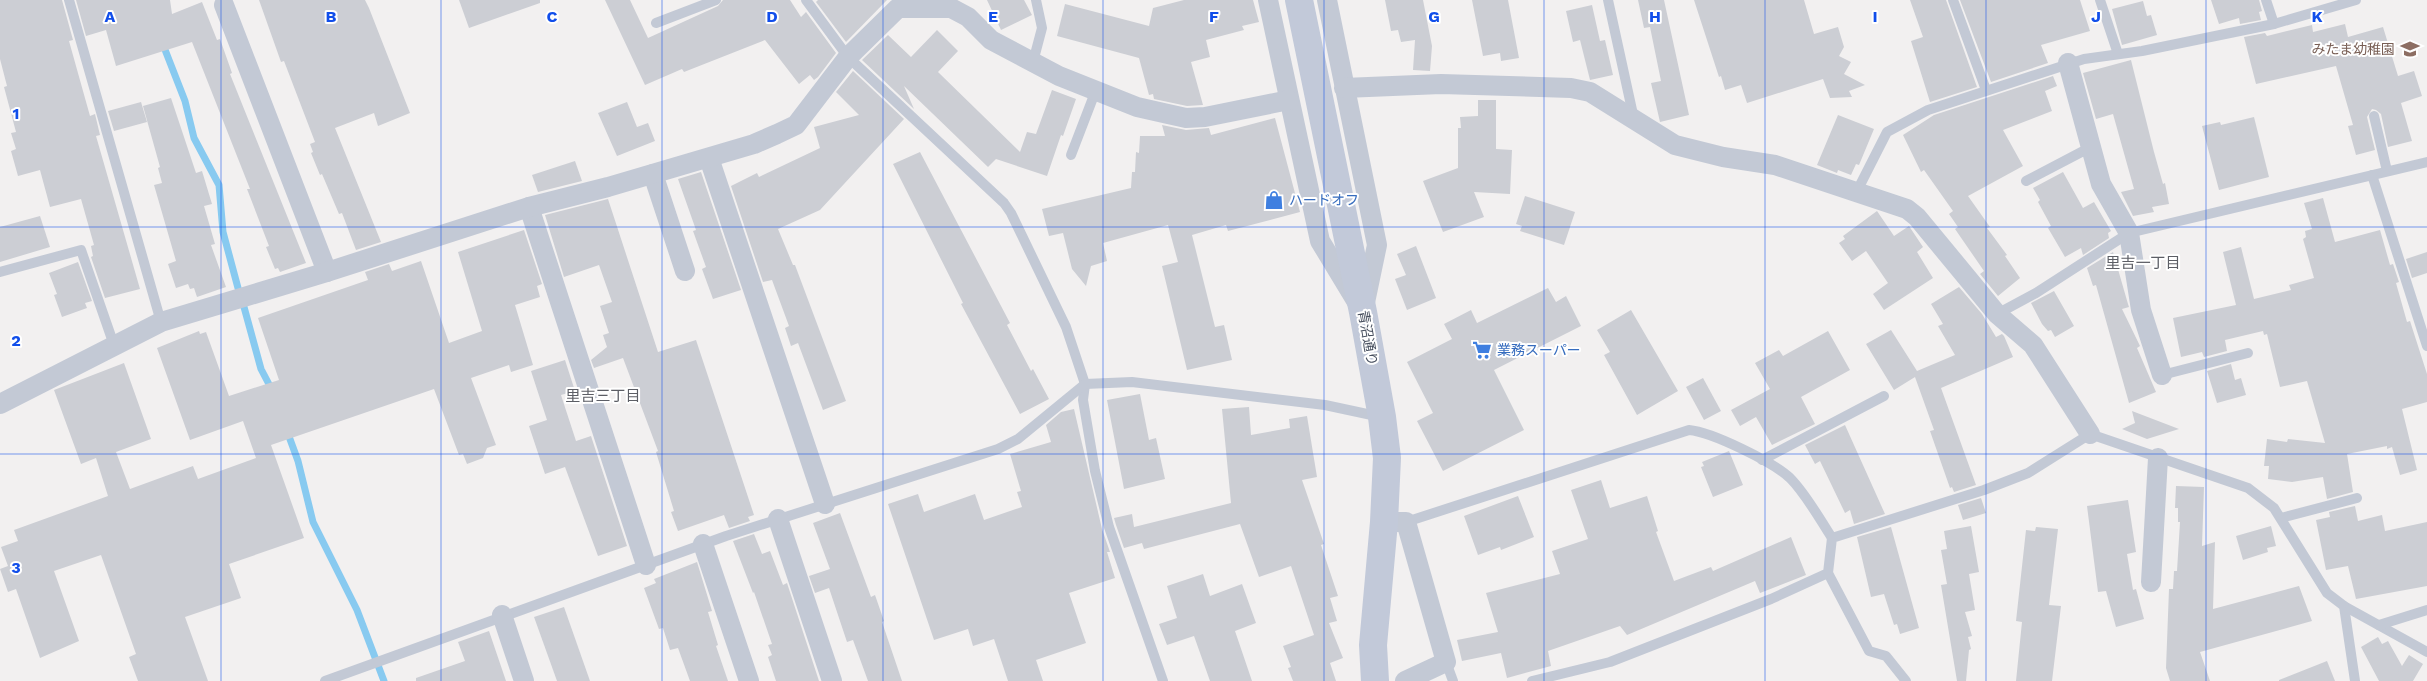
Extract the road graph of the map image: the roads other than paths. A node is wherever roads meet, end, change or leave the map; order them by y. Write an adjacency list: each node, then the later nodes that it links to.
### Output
1 (69, 0): 43 (lane)
2 (716, 0): 15 (lane)
3 (806, 0): 18 (lane)
4 (1036, 0): 19 (lane)
5 (1268, 0): 24 (street)
6 (1299, 0): 41 (street, 青沼通り)
7 (1327, 0): 21 (street)
8 (1608, 0): 26 (lane)
9 (1953, 0): 23 (lane)
10 (2100, 0): 17 (lane)
11 (2266, 0): 16 (lane)
12 (2356, 0): 16 (lane)
13 (948, 4): 18 (street); 19 (street)
14 (224, 5): 39 (street)
15 (656, 23)
16 (2274, 24): 17 (lane)
17 (2118, 54): 20 (lane)
18 (848, 57): 29 (street); 48 (lane)
19 (1033, 62): 22 (street)
20 (2068, 63): 23 (lane); 27 (street)
21 (1344, 88): 26 (street); 41 (street)
22 (1096, 90): 24 (street); 28 (lane)
23 (1986, 90): 35 (lane)
24 (1289, 100): 41 (street)
25 (2374, 116): 31 (lane)
26 (1634, 120): 35 (street)
27 (2091, 147): 34 (lane); 37 (street)
28 (1071, 155)
29 (709, 158): 32 (street); 56 (street)
30 (2427, 162): 31 (lane)
31 (2387, 171): 33 (lane)
32 (653, 174): 36 (street); 40 (street)
33 (2372, 175): 37 (lane); 45 (lane)
34 (2026, 181)
35 (1856, 193): 42 (street)
36 (529, 207): 39 (street); 62 (street)
37 (2129, 233): 42 (lane); 47 (street)
38 (0, 272): 44 (lane)
39 (327, 272): 43 (street)
40 (685, 272)
41 (1363, 312): 51 (street, 青沼通り)
42 (1997, 314): 52 (street)
43 (160, 322): 44 (street)
44 (114, 345): 50 (street)
45 (2427, 346)
46 (2248, 353): 47 (lane)
47 (2162, 375)
48 (1085, 384): 51 (lane); 56 (lane); 76 (lane)
49 (1884, 396): 54 (lane)
50 (0, 404)
51 (1382, 417): 59 (street, 青沼通り)
52 (2090, 434): 53 (lane); 60 (lane)
53 (2158, 458): 57 (lane); 64 (street)
54 (1762, 460): 59 (lane); 60 (lane)
55 (2357, 498): 57 (lane)
56 (825, 504): 58 (lane)
57 (2281, 518): 65 (lane)
58 (778, 519): 61 (lane); 75 (street)
59 (1395, 522): 70 (street); 77 (street, 青沼通り)
60 (1832, 538): 63 (lane)
61 (703, 544): 62 (lane); 74 (street)
62 (646, 565): 67 (lane)
63 (1828, 573): 71 (lane); 81 (lane)
64 (2151, 582)
65 (2344, 606): 68 (lane); 82 (lane)
66 (2427, 610): 68 (lane)
67 (502, 615): 72 (lane); 73 (street)
68 (2379, 625): 69 (lane)
69 (2427, 652)
70 (1446, 662): 78 (street); 79 (lane)
71 (1565, 677): 80 (lane)
72 (325, 681)
73 (524, 681)
74 (750, 681)
75 (832, 681)
76 (1163, 681)
77 (1375, 681)
78 (1405, 681)
79 (1453, 681)
80 (1532, 681)
81 (1906, 681)
82 (2354, 681)

